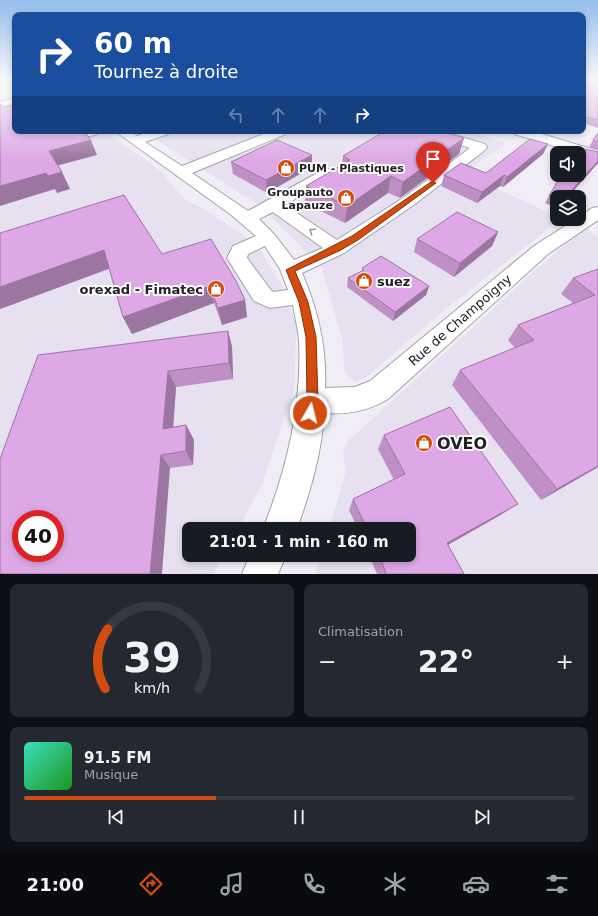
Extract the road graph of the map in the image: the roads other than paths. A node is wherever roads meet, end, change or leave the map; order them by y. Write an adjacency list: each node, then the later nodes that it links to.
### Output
1 (12, 110): 2 (street)
2 (0, 113)
3 (142, 134): 7 (street)
4 (275, 134): 10 (street)
5 (439, 134): 15 (street)
6 (528, 134): 8 (street)
7 (128, 136): 10 (street)
8 (598, 155)
9 (340, 166): 11 (street)
10 (181, 172): 13 (street)
11 (274, 206): 13 (street); 15 (street, one-way to 11)
12 (598, 212): 18 (street, Rue de Champoigny)
13 (248, 218): 14 (street)
14 (268, 238): 16 (street); 17 (street)
15 (336, 249): 16 (street)
16 (290, 270): 17 (street)
17 (301, 296): 18 (street)
18 (313, 400): 19 (street)
19 (283, 522)
20 (265, 562): 21 (street)
21 (260, 574)

